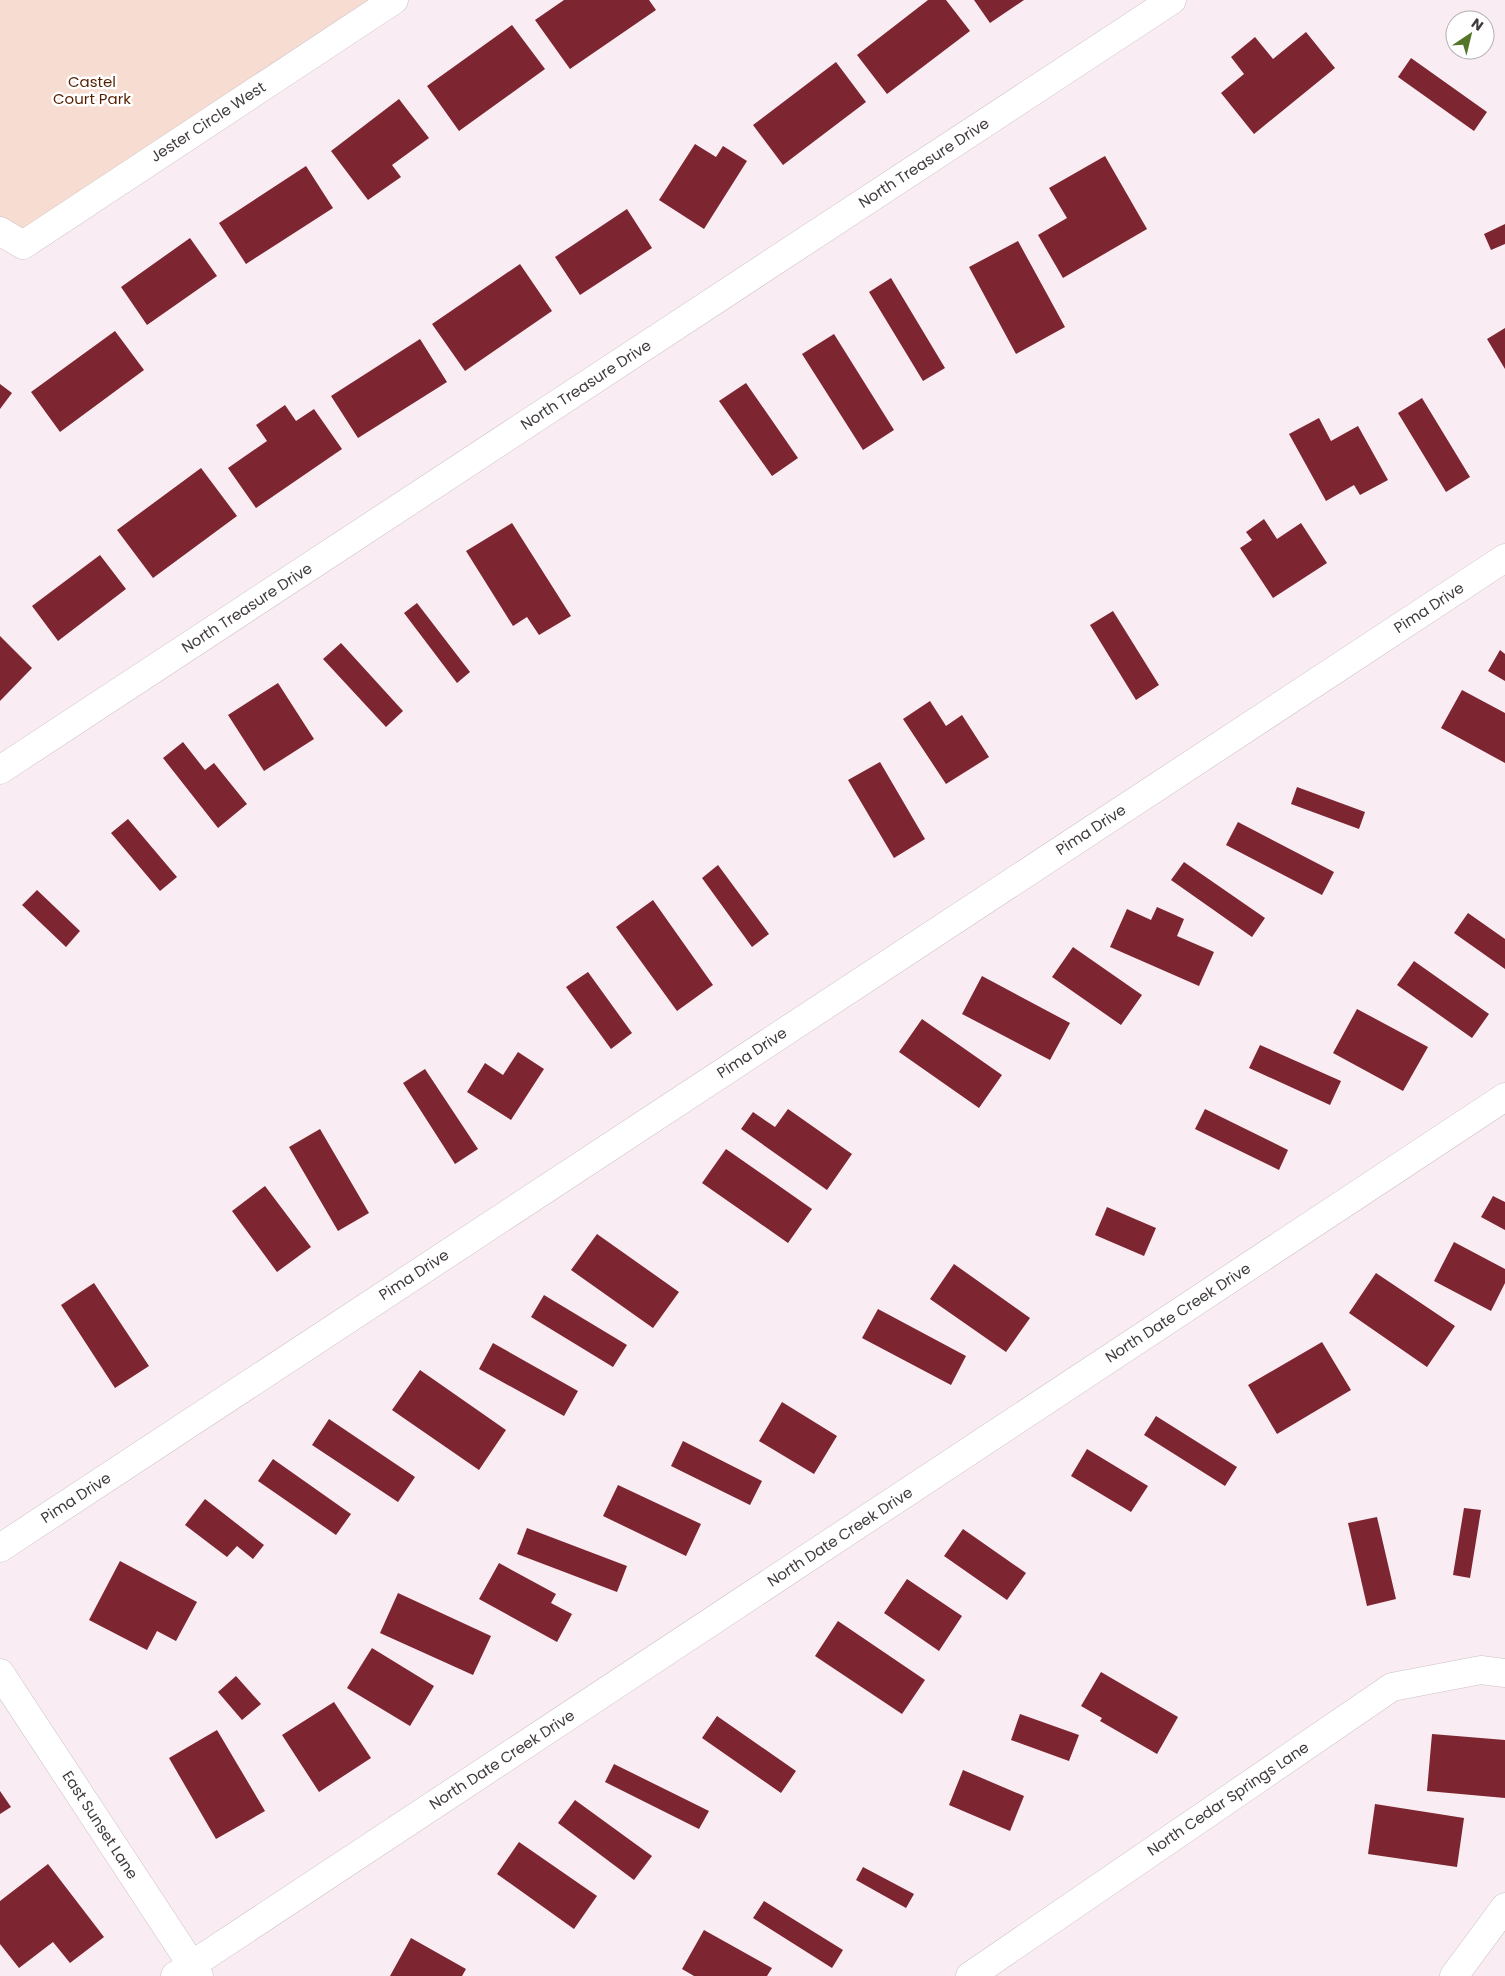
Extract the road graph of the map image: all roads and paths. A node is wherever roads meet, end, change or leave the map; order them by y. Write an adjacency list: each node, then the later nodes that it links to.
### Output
1 (394, 0): 3 (street, Jester Circle West)
2 (1172, 0): 5 (street, North Treasure Drive)
3 (11, 238)
4 (1505, 558): 7 (street, Pima Drive)
5 (0, 770)
6 (1505, 1097): 11 (street, North Date Creek Drive)
7 (0, 1548)
8 (1505, 1673): 12 (street, North Cedar Springs Lane)
9 (0, 1674): 11 (street, East Sunset Lane)
10 (1505, 1907): 13 (street)
11 (188, 1972)
12 (970, 1976)
13 (1454, 1976)

